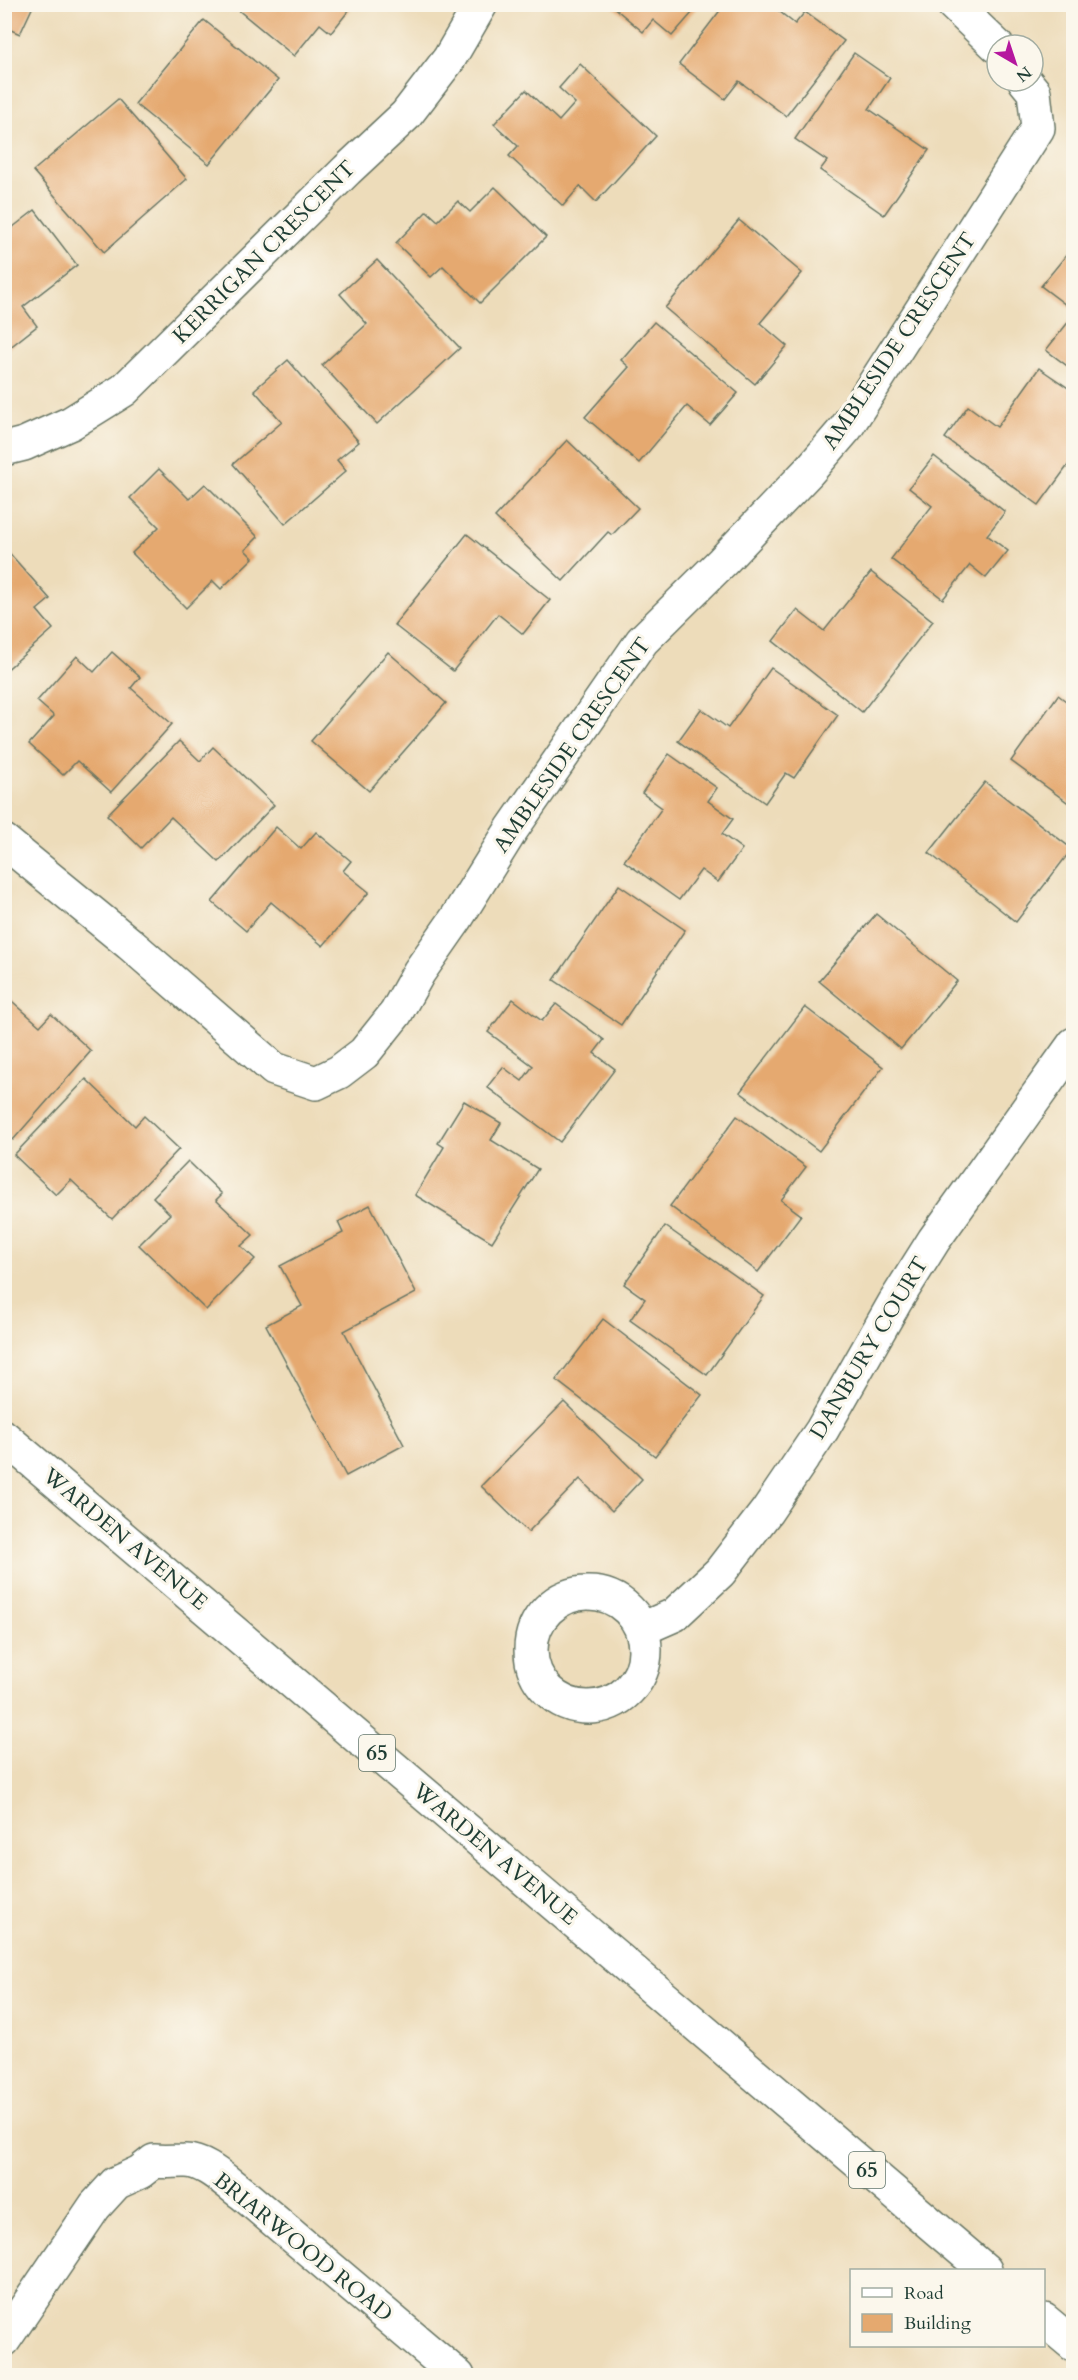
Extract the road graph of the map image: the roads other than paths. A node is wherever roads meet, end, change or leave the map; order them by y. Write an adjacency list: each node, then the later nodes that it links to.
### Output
1 (481, 4): 5 (street, KERRIGAN CRESCENT)
2 (953, 4): 3 (street)
3 (985, 35)
4 (1034, 93): 6 (street, AMBLESIDE CRESCENT)
5 (4, 449)
6 (4, 841)
7 (1074, 1044): 9 (street, DANBURY COURT)
8 (4, 1437): 10 (street, WARDEN AVENUE / 65)
9 (642, 1629)
10 (984, 2269)
11 (1045, 2321): 13 (street)
12 (4, 2340): 14 (street, BRIARWOOD ROAD)
13 (1074, 2345)
14 (458, 2376)

